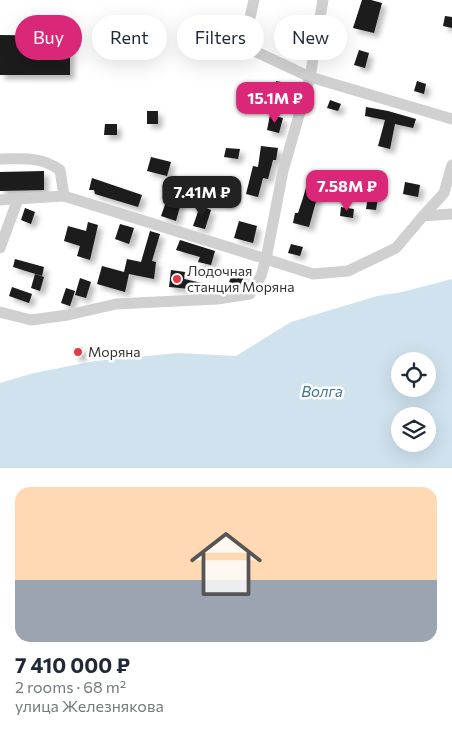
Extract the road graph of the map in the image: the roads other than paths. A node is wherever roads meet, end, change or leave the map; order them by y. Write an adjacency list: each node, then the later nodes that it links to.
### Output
1 (254, 0): 3 (street)
2 (323, 0): 3 (street)
3 (310, 77): 4 (street); 13 (street)
4 (452, 119)
5 (0, 160): 7 (street)
6 (452, 166): 11 (street)
7 (64, 196): 8 (street); 13 (street)
8 (18, 199): 9 (street); 12 (street)
9 (0, 200)
10 (452, 214): 11 (street)
11 (423, 216): 13 (street)
12 (0, 248)
13 (266, 259): 14 (street)
14 (2, 315)

